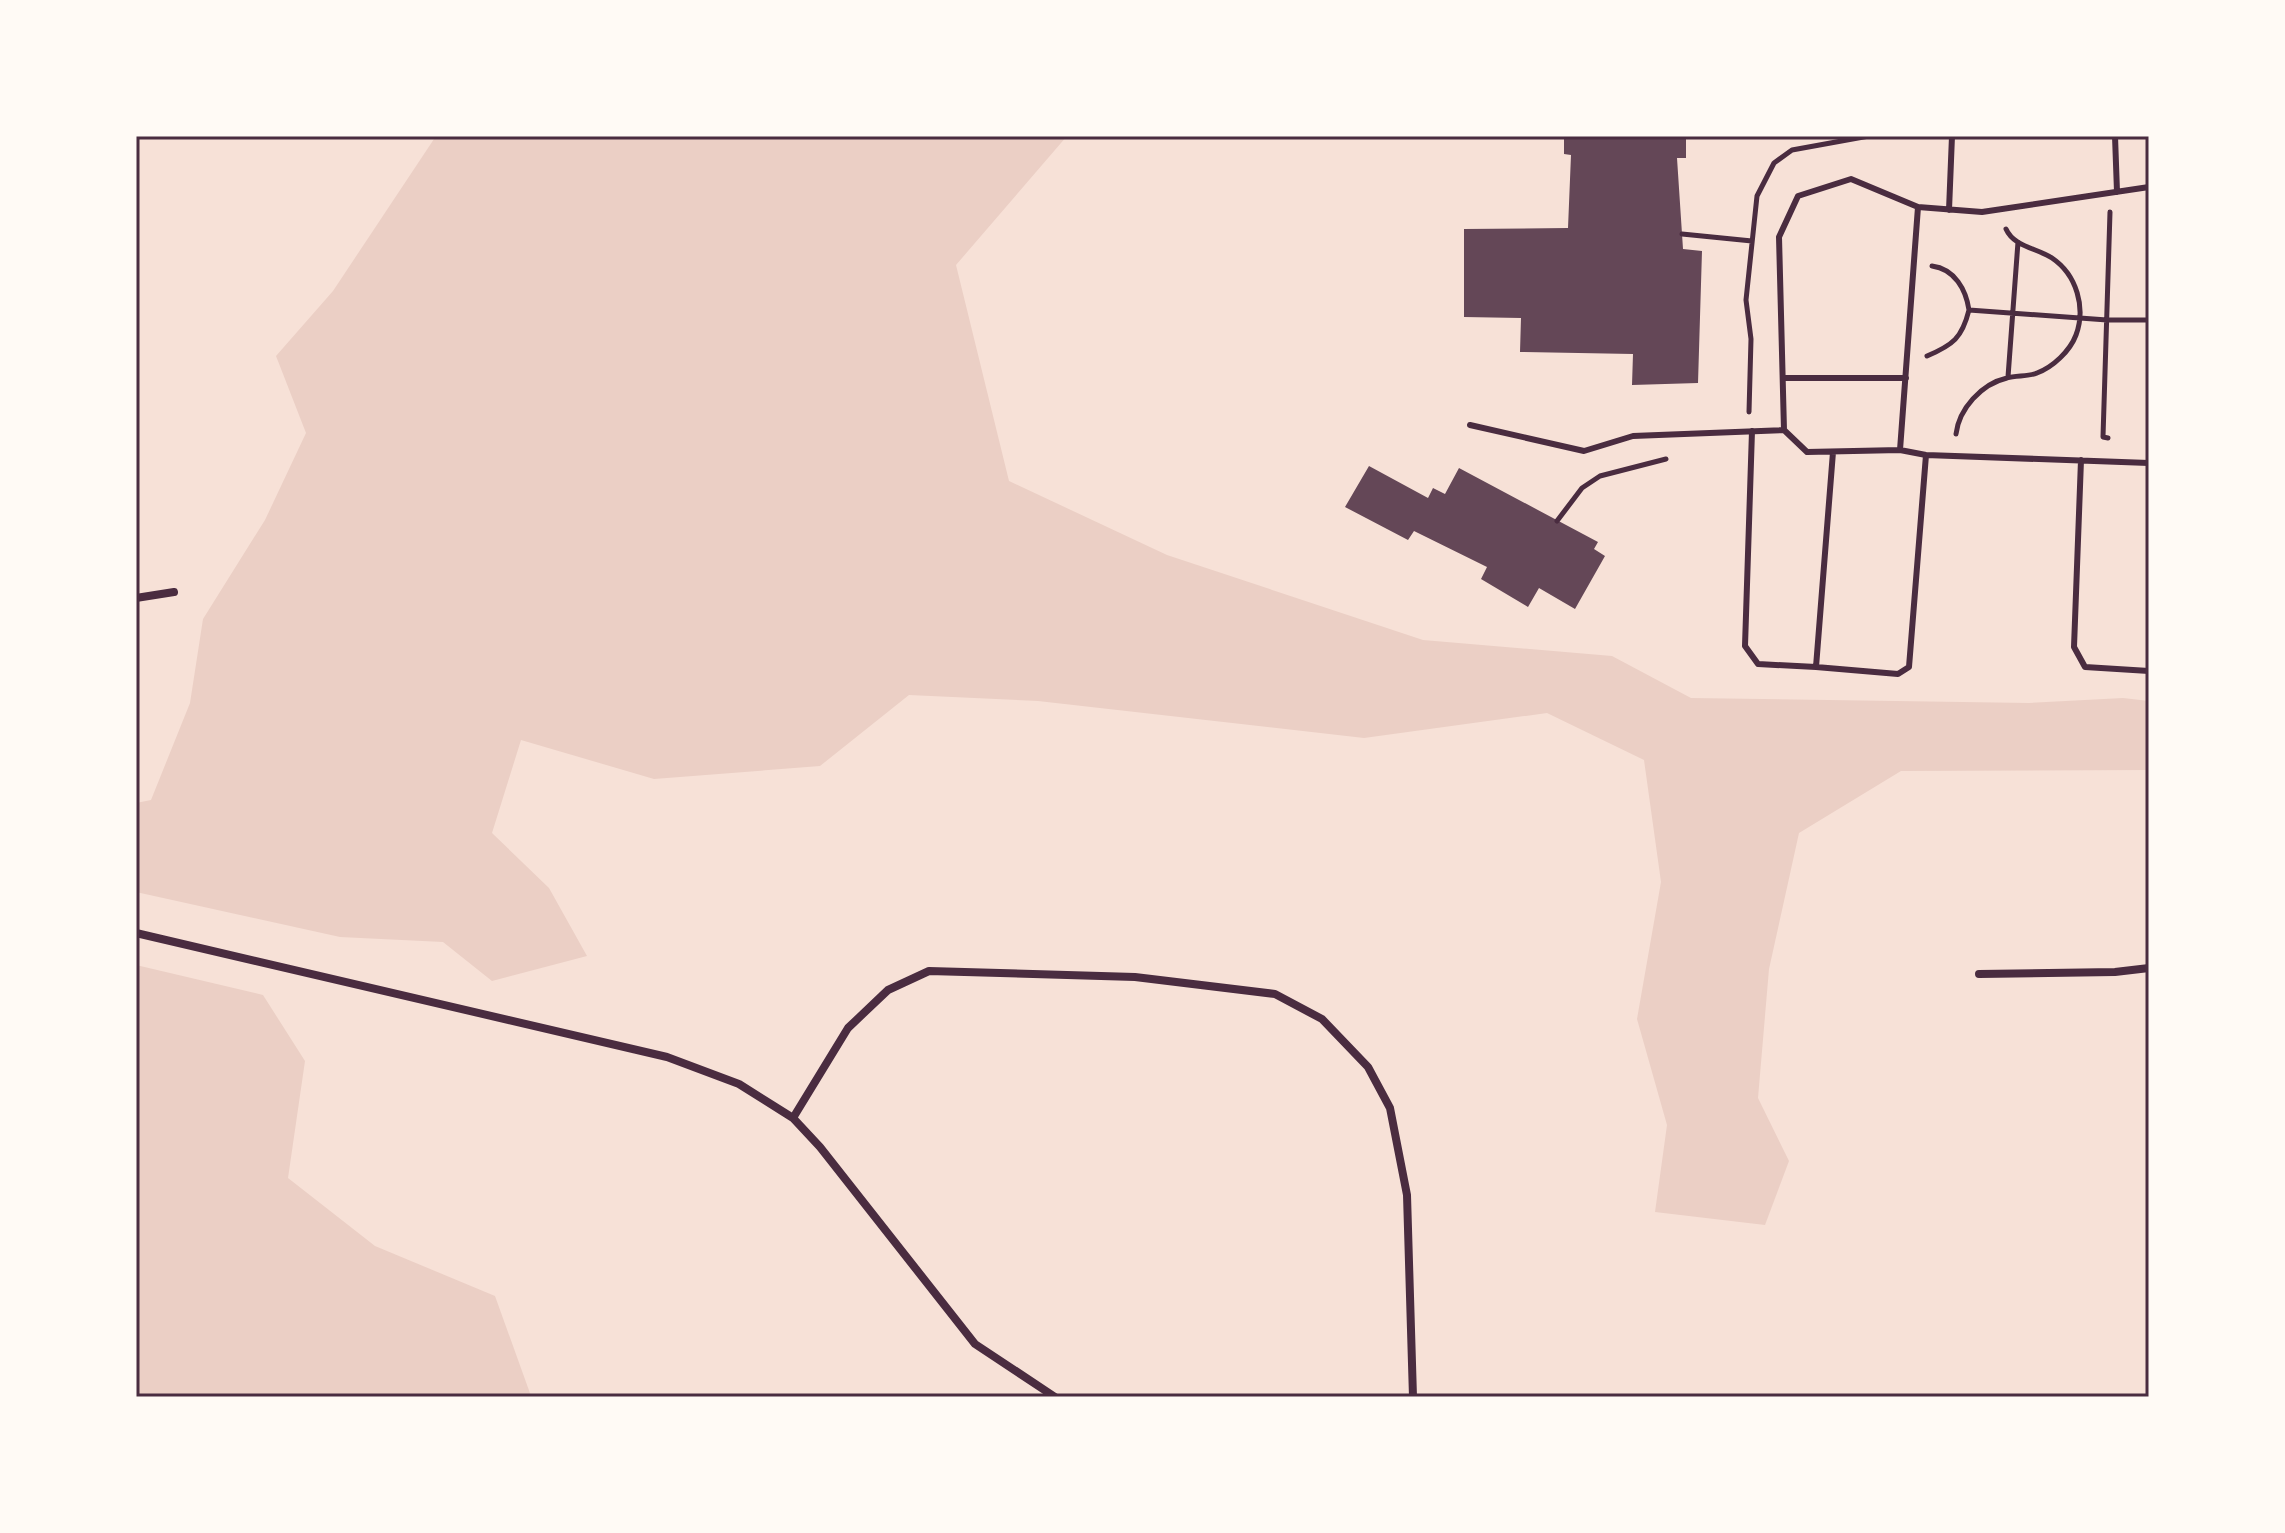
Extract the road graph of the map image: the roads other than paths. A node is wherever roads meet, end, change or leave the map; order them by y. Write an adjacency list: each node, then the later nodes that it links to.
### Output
1 (1952, 136): 6 (lane)
2 (2115, 136): 4 (lane)
3 (2149, 187): 4 (lane)
4 (2117, 192): 6 (lane)
5 (1918, 207): 6 (lane); 7 (lane); 8 (lane)
6 (1949, 210)
7 (1784, 378): 8 (lane); 10 (lane)
8 (1906, 378): 12 (lane)
9 (1470, 425): 11 (lane)
10 (1784, 430): 11 (lane); 13 (lane)
11 (1752, 431): 19 (lane)
12 (1900, 450): 13 (lane); 14 (lane)
13 (1833, 452): 19 (lane)
14 (1926, 455): 15 (lane); 19 (lane)
15 (2081, 460): 16 (lane); 20 (lane)
16 (2149, 463)
17 (174, 592): 18 (street)
18 (136, 598)
19 (1816, 667)
20 (2149, 671)
21 (136, 933): 24 (street)
22 (2149, 968): 23 (street)
23 (1979, 974)
24 (793, 1118): 25 (street); 26 (street)
25 (1055, 1397)
26 (1413, 1397)

